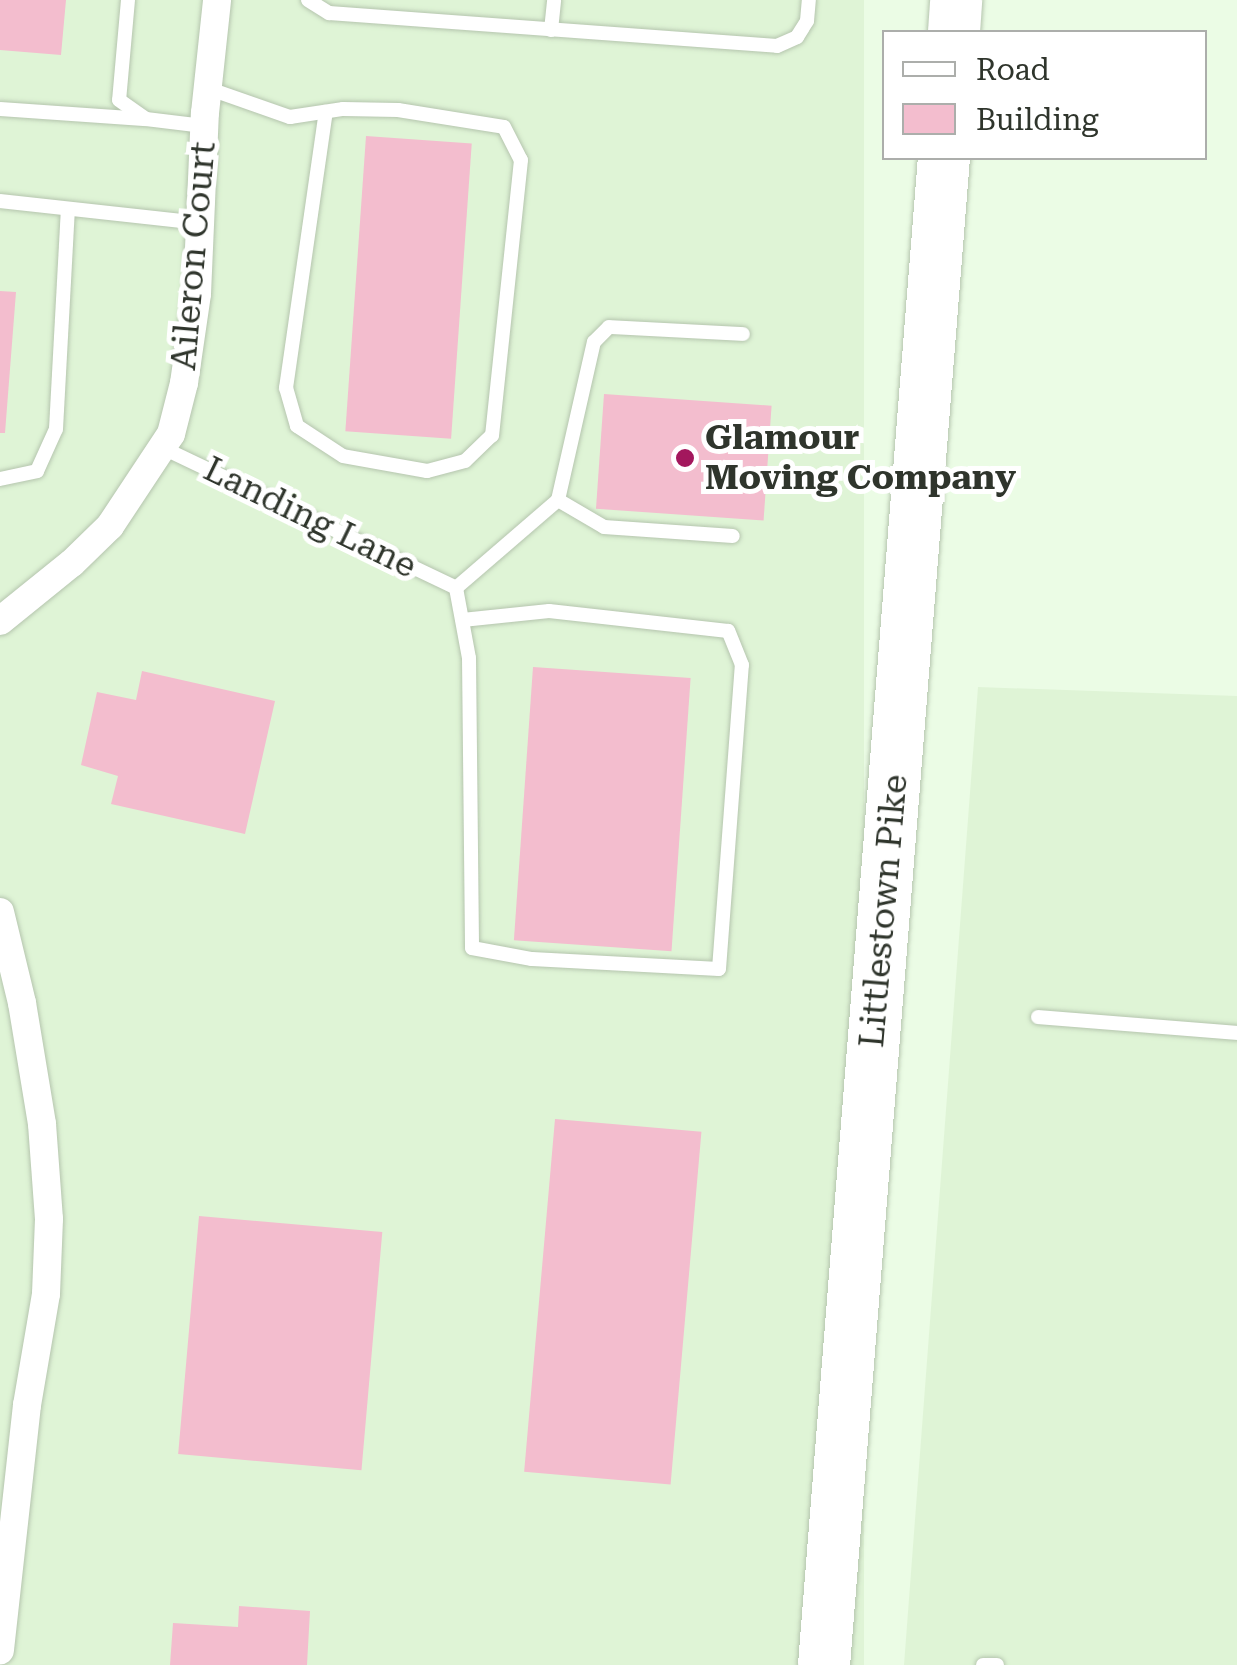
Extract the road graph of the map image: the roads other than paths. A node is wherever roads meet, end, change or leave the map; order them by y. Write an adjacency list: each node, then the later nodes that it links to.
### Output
1 (128, 0): 12 (lane)
2 (217, 0): 9 (street, Aileron Court)
3 (308, 0): 7 (lane)
4 (554, 0): 7 (lane)
5 (808, 0): 7 (lane)
6 (956, 0): 8 (highway)
7 (552, 30)
8 (954, 30)
9 (207, 88): 11 (lane); 13 (street, Aileron Court)
10 (0, 109): 12 (lane)
11 (326, 112): 11 (lane)
12 (146, 120): 13 (lane)
13 (204, 126): 17 (street, Aileron Court)
14 (944, 160): 30 (highway, Littlestown Pike)
15 (0, 202): 16 (lane)
16 (68, 209): 17 (lane); 20 (lane)
17 (200, 223): 19 (street, Aileron Court)
18 (744, 334): 21 (lane)
19 (163, 448): 23 (lane, Landing Lane); 25 (street, Aileron Court)
20 (0, 479)
21 (558, 500): 22 (lane); 23 (lane)
22 (734, 536)
23 (456, 588): 24 (lane)
24 (462, 620): 24 (lane)
25 (0, 621)
26 (0, 912): 29 (street)
27 (1038, 1016): 28 (lane)
28 (1237, 1033)
29 (0, 1651)
30 (824, 1665)
31 (983, 1665): 32 (lane)
32 (997, 1665)

